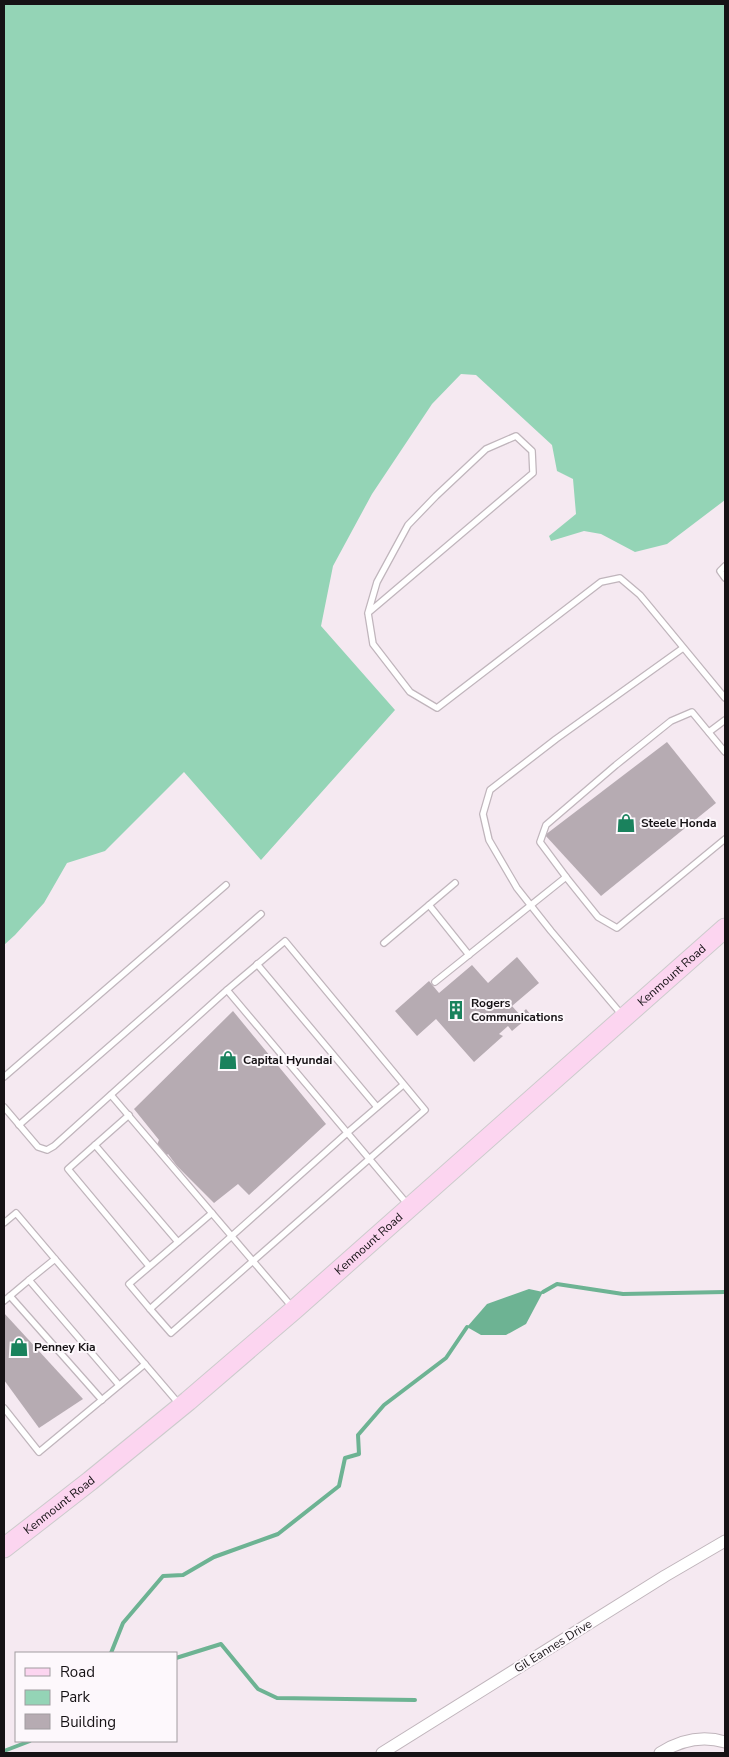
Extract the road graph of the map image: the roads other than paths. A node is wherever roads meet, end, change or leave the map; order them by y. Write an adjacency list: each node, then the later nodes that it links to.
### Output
1 (725, 566): 2 (lane)
2 (725, 578)
3 (368, 612): 3 (lane); 4 (lane)
4 (684, 648): 5 (lane); 14 (lane)
5 (725, 698)
6 (725, 720): 7 (lane)
7 (709, 732): 8 (lane); 10 (lane)
8 (725, 752)
9 (725, 839): 10 (lane)
10 (566, 877): 14 (lane)
11 (456, 883): 13 (lane)
12 (226, 885): 23 (lane)
13 (429, 905): 17 (lane); 18 (lane)
14 (531, 905): 18 (lane); 22 (lane)
15 (261, 914): 29 (lane)
16 (725, 928): 22 (main road, Kenmount Road)
17 (384, 943)
18 (469, 955): 20 (lane)
19 (257, 964): 21 (lane); 24 (lane); 27 (lane)
20 (435, 982)
21 (227, 990): 25 (lane); 30 (lane)
22 (624, 1018): 33 (main road, Kenmount Road)
23 (4, 1077)
24 (403, 1084): 27 (lane); 32 (lane)
25 (111, 1095): 28 (lane); 29 (lane)
26 (4, 1107): 29 (lane)
27 (377, 1107): 30 (lane)
28 (129, 1115): 31 (lane); 34 (lane)
29 (19, 1125)
30 (347, 1133): 32 (lane); 36 (lane)
31 (95, 1145): 37 (lane); 40 (lane)
32 (369, 1159): 33 (lane); 39 (lane)
33 (410, 1208): 45 (main road, Kenmount Road)
34 (212, 1213): 36 (lane); 37 (lane)
35 (4, 1223): 38 (lane)
36 (232, 1235): 39 (lane); 44 (lane)
37 (178, 1242): 40 (lane)
38 (55, 1259): 41 (lane); 46 (lane)
39 (254, 1261): 44 (lane); 45 (lane)
40 (149, 1266): 44 (lane)
41 (29, 1280): 42 (lane); 47 (lane)
42 (10, 1296): 43 (lane); 48 (lane)
43 (4, 1301)
44 (150, 1309)
45 (295, 1309): 49 (main road, Kenmount Road)
46 (145, 1364): 47 (lane); 49 (lane)
47 (119, 1385): 48 (lane)
48 (102, 1400): 50 (lane)
49 (182, 1406): 52 (main road, Kenmount Road)
50 (4, 1408)
51 (725, 1541): 54 (street, Gil Eannes Drive)
52 (4, 1548)
53 (725, 1742): 55 (street)
54 (382, 1753)
55 (660, 1753)

